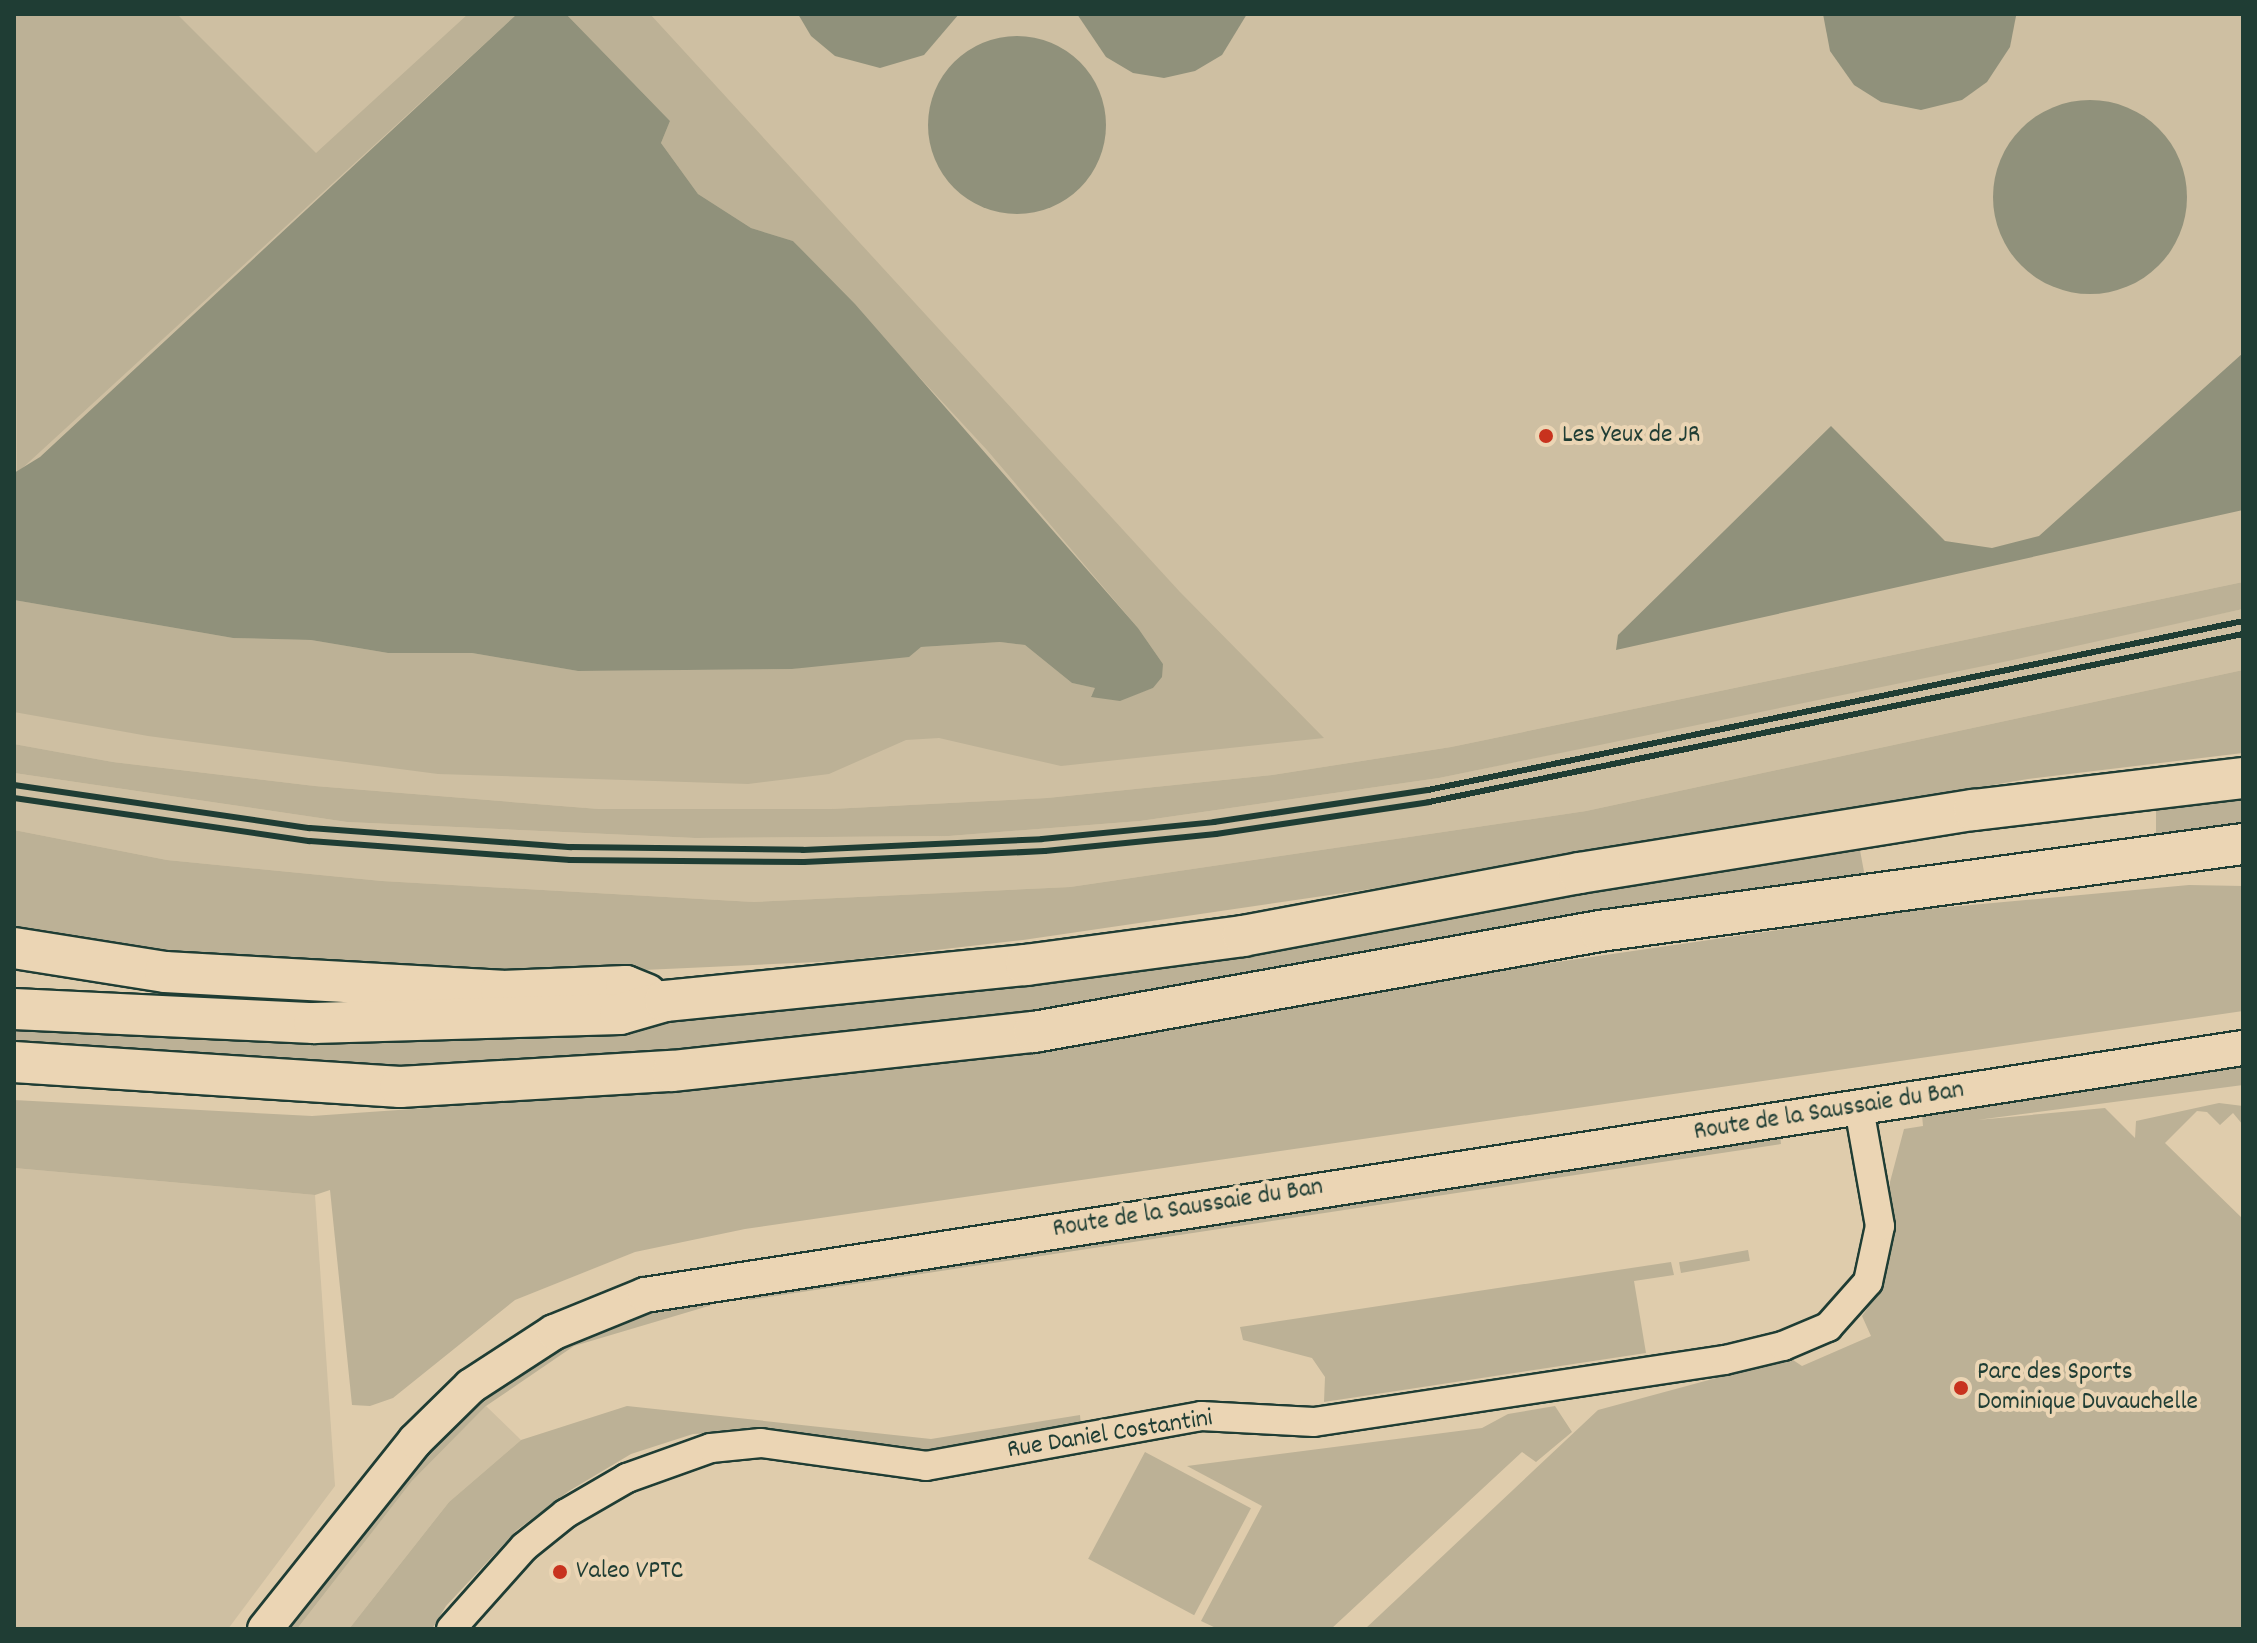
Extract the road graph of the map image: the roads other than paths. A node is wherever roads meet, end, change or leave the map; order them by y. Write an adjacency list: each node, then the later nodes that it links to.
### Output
1 (2243, 778): 6 (highway)
2 (2243, 844): 3 (highway)
3 (2071, 863): 4 (highway); 9 (highway)
4 (2243, 871)
5 (14, 948): 6 (highway)
6 (665, 1001): 7 (highway)
7 (14, 1009)
8 (2243, 1048): 10 (main road, Route de la Saussaie du Ban)
9 (14, 1062)
10 (1859, 1108): 11 (main road, Route de la Saussaie du Ban); 12 (street, Rue Daniel Costantini)
11 (265, 1629)
12 (451, 1629)

